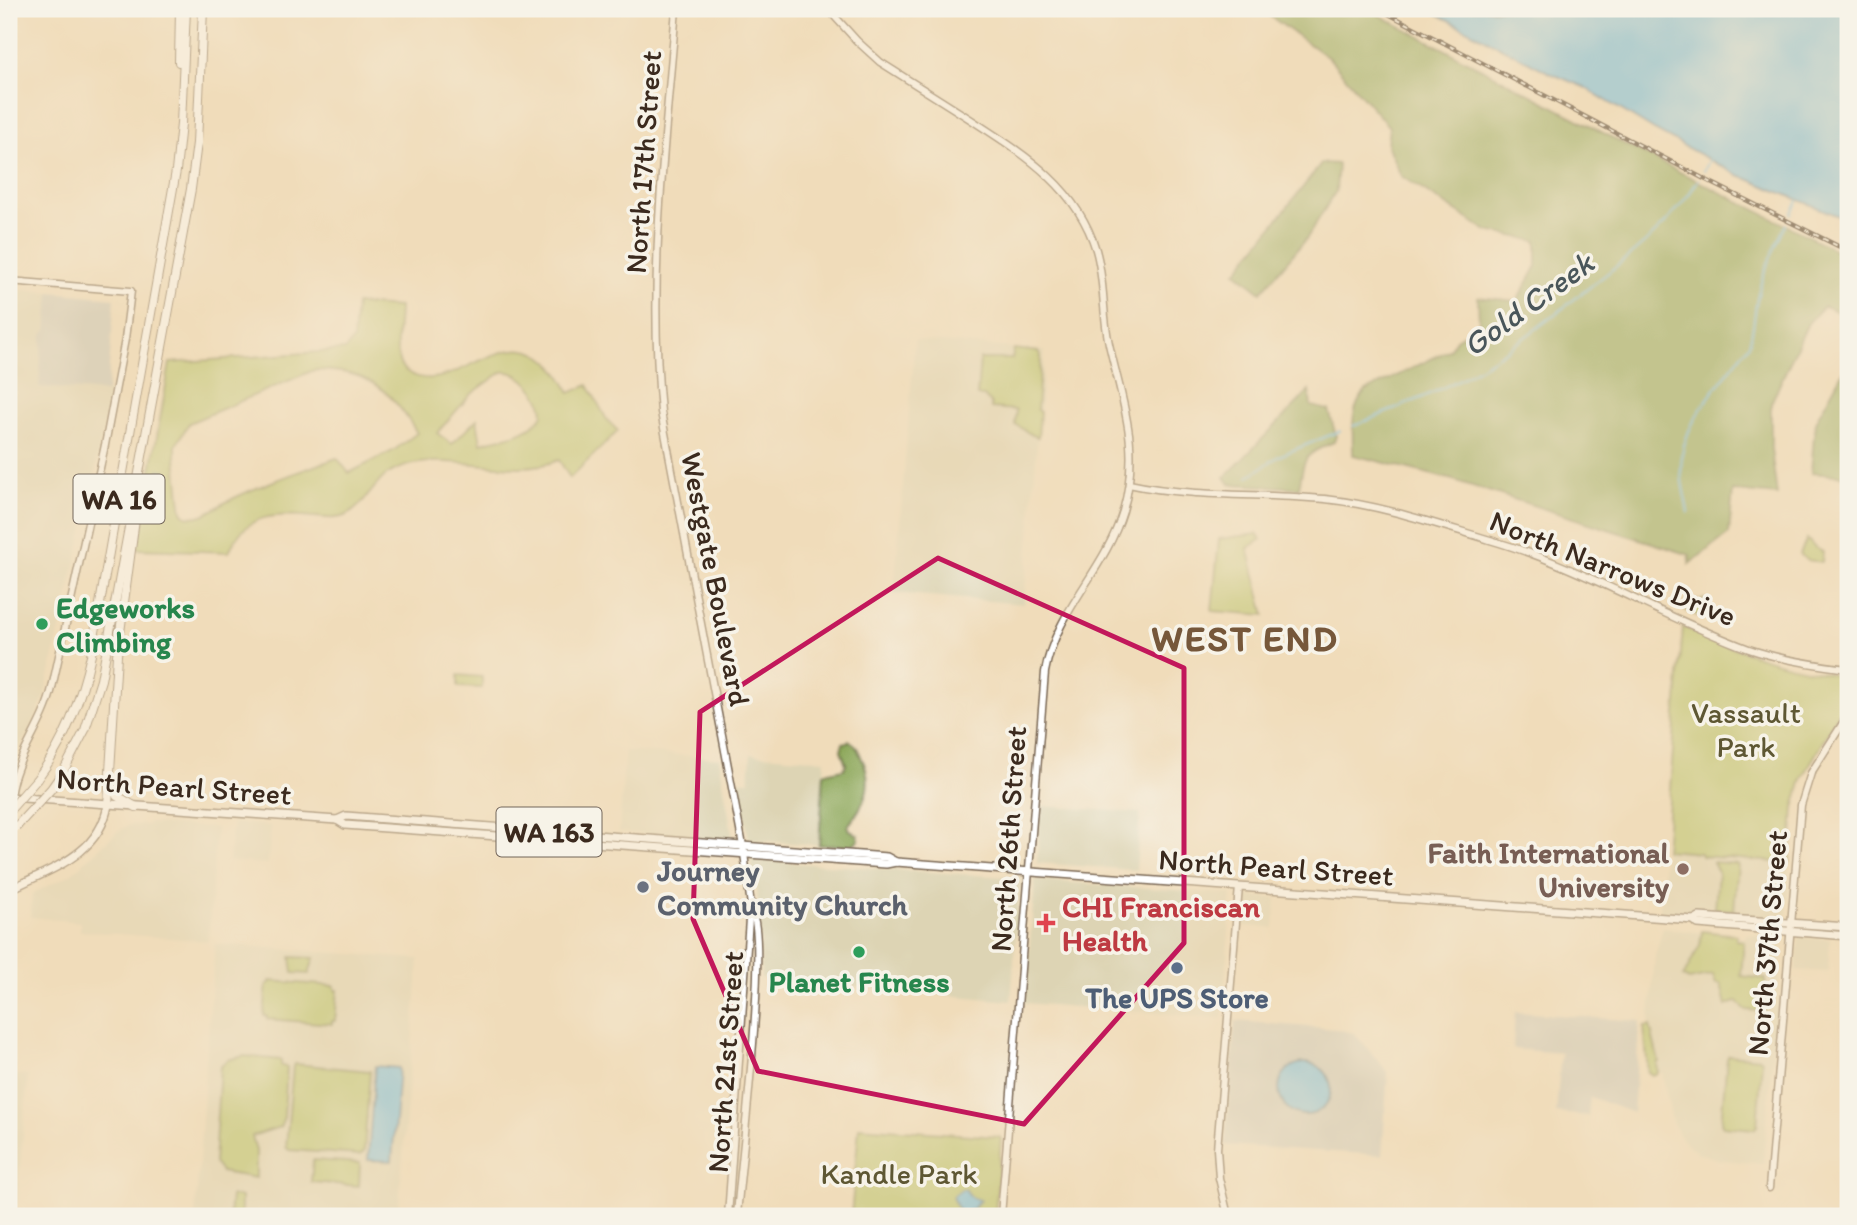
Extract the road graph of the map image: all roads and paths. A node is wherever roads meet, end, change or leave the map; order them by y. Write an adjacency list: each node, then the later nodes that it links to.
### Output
1 (180, 9): 8 (highway)
2 (186, 9): 8 (highway, WA 16)
3 (203, 9): 7 (highway, WA 16)
4 (209, 9): 7 (highway)
5 (676, 9): 10 (street, North 17th Street)
6 (828, 9): 12 (street)
7 (200, 71): 11 (highway, WA 16)
8 (170, 208): 19 (highway, WA 16, bridge)
9 (9, 281): 16 (street)
10 (656, 319): 21 (street, Westgate Boulevard)
11 (154, 384): 15 (highway); 20 (highway, WA 16, bridge)
12 (1129, 484): 13 (street, North Narrows Drive); 22 (street, North 26th Street)
13 (1848, 669)
14 (1848, 715): 26 (street, North 37th Street)
15 (109, 776): 17 (highway); 18 (highway)
16 (10, 797): 17 (main road, North Pearl Street / WA 163)
17 (108, 805): 18 (main road, North Pearl Street / WA 163); 24 (main road)
18 (136, 807): 21 (main road, North Pearl Street / WA 163)
19 (9, 811)
20 (12, 830)
21 (744, 850): 22 (main road, North Pearl Street / WA 163); 25 (street, North 21st Street)
22 (1028, 871): 23 (main road, North Pearl Street / WA 163); 32 (street, North 26th Street)
23 (1239, 887): 26 (main road, North Pearl Street / WA 163); 33 (street)
24 (9, 890)
25 (752, 913): 30 (street, North 21st Street); 31 (street, North 21st Street)
26 (1791, 927): 27 (main road, North Pearl Street / WA 163); 28 (main road, North Pearl Street / WA 163); 29 (street, North 37th Street)
27 (1848, 928)
28 (1848, 936)
29 (1769, 1188)
30 (728, 1216)
31 (737, 1216)
32 (1001, 1216)
33 (1228, 1216)

